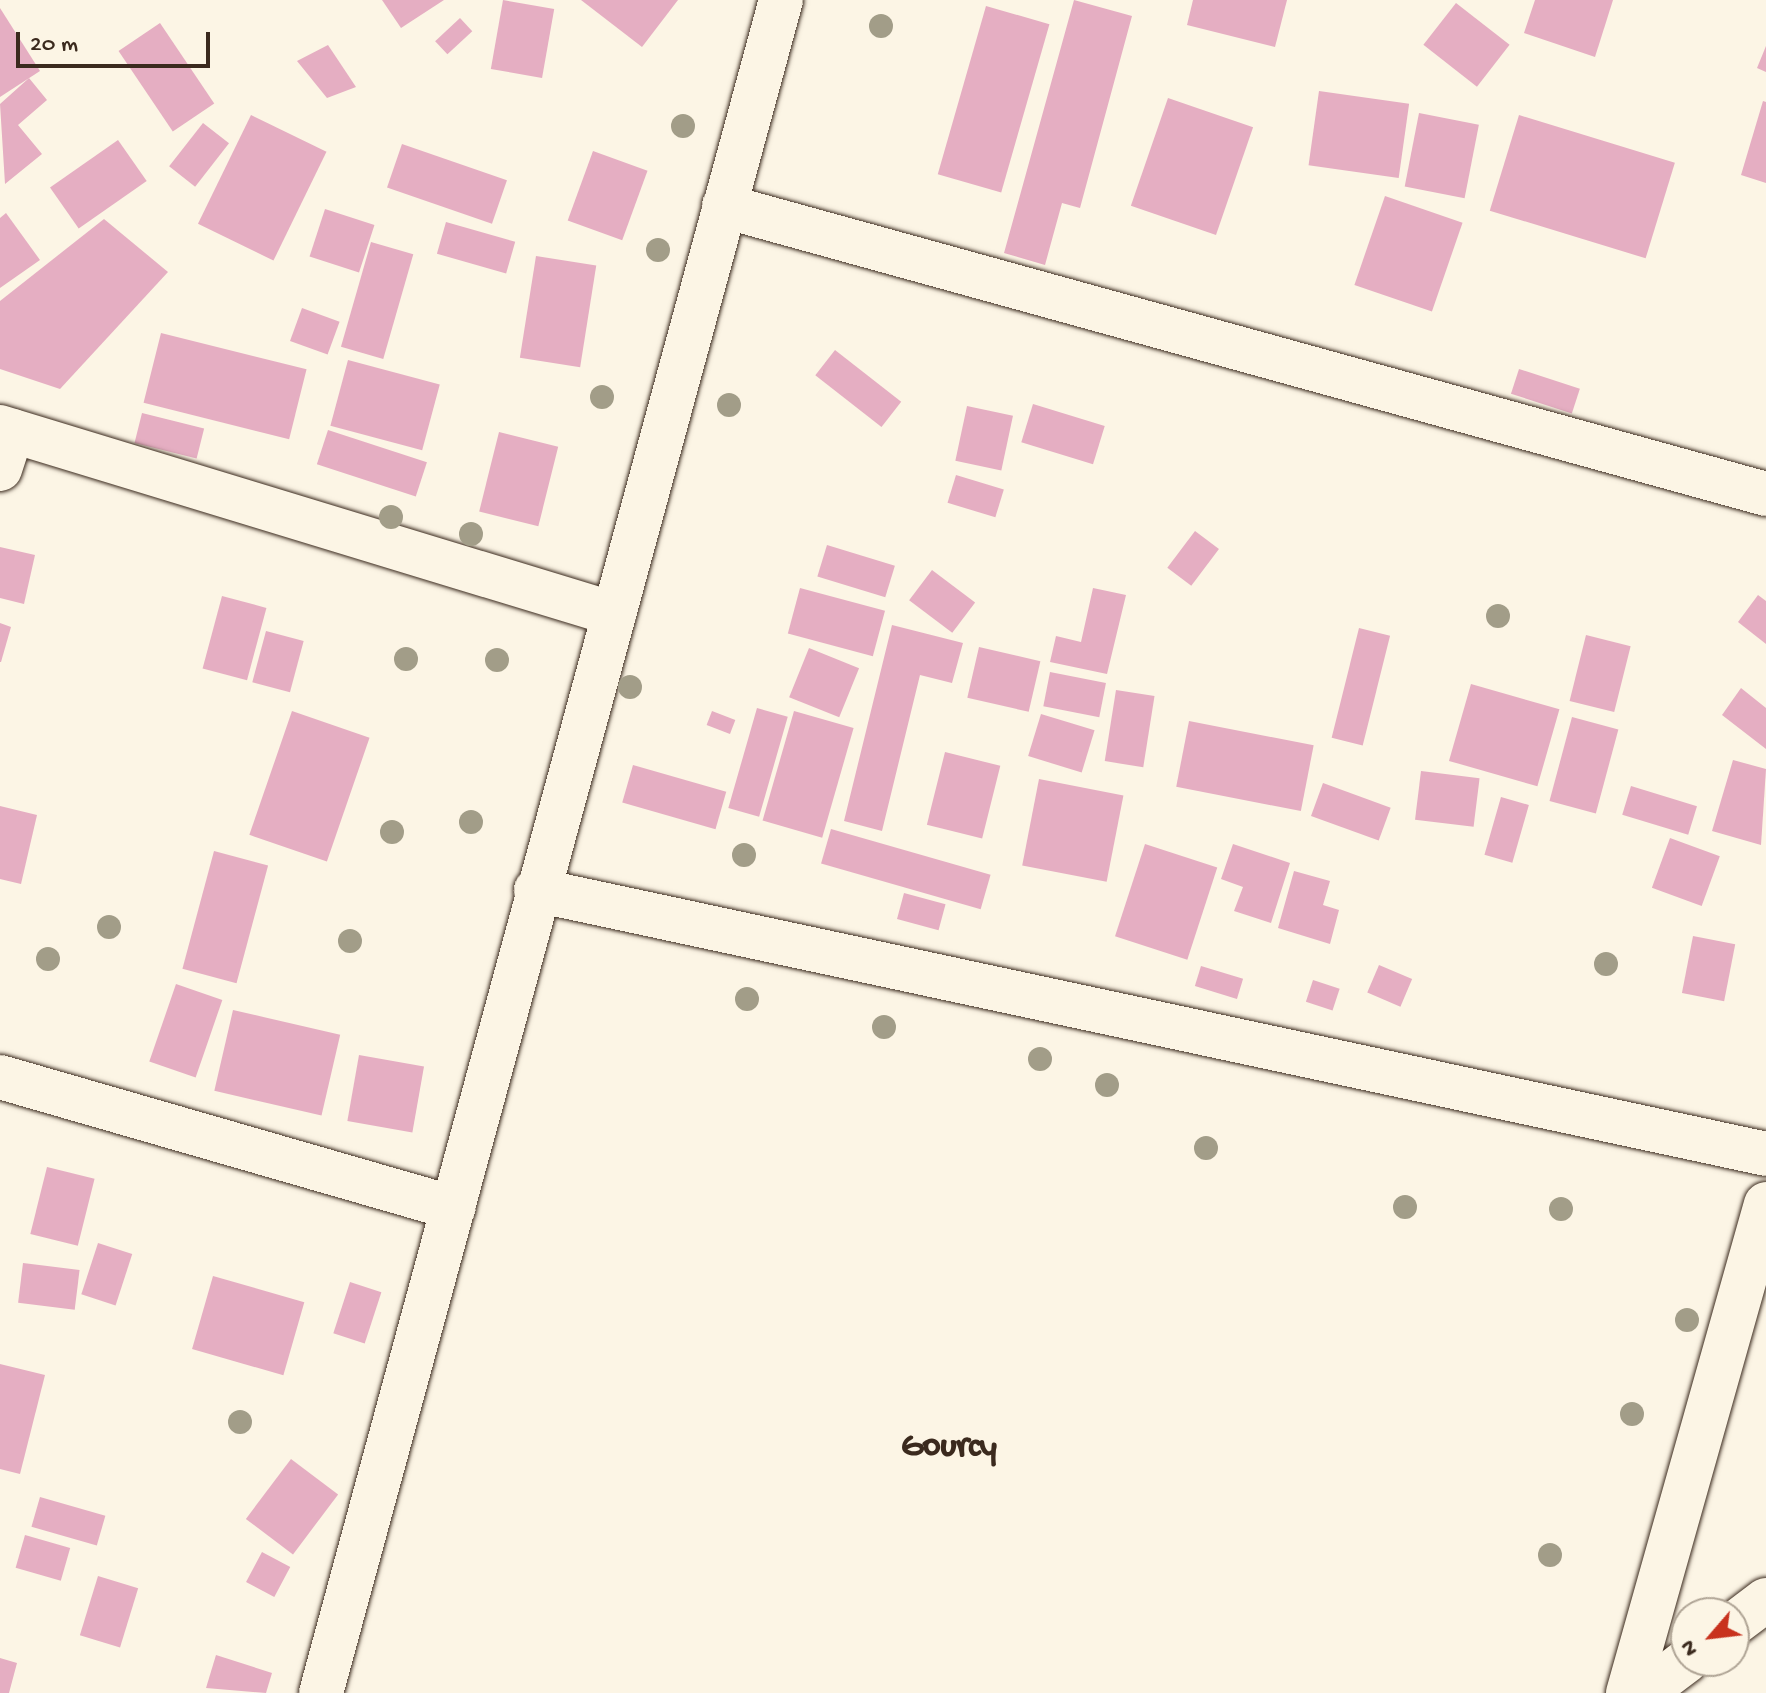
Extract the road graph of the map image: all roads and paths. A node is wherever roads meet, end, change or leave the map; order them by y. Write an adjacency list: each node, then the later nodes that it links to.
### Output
1 (781, 0): 2 (street)
2 (724, 206): 4 (street); 5 (street)
3 (4, 442): 5 (street)
4 (1766, 494)
5 (614, 614): 6 (street)
6 (536, 890): 8 (street); 10 (street)
7 (0, 1077): 10 (street)
8 (1766, 1154)
9 (1766, 1204): 13 (street)
10 (453, 1208): 12 (street)
11 (1670, 1673): 14 (street)
12 (321, 1693)
13 (1628, 1693)
14 (1644, 1693)

